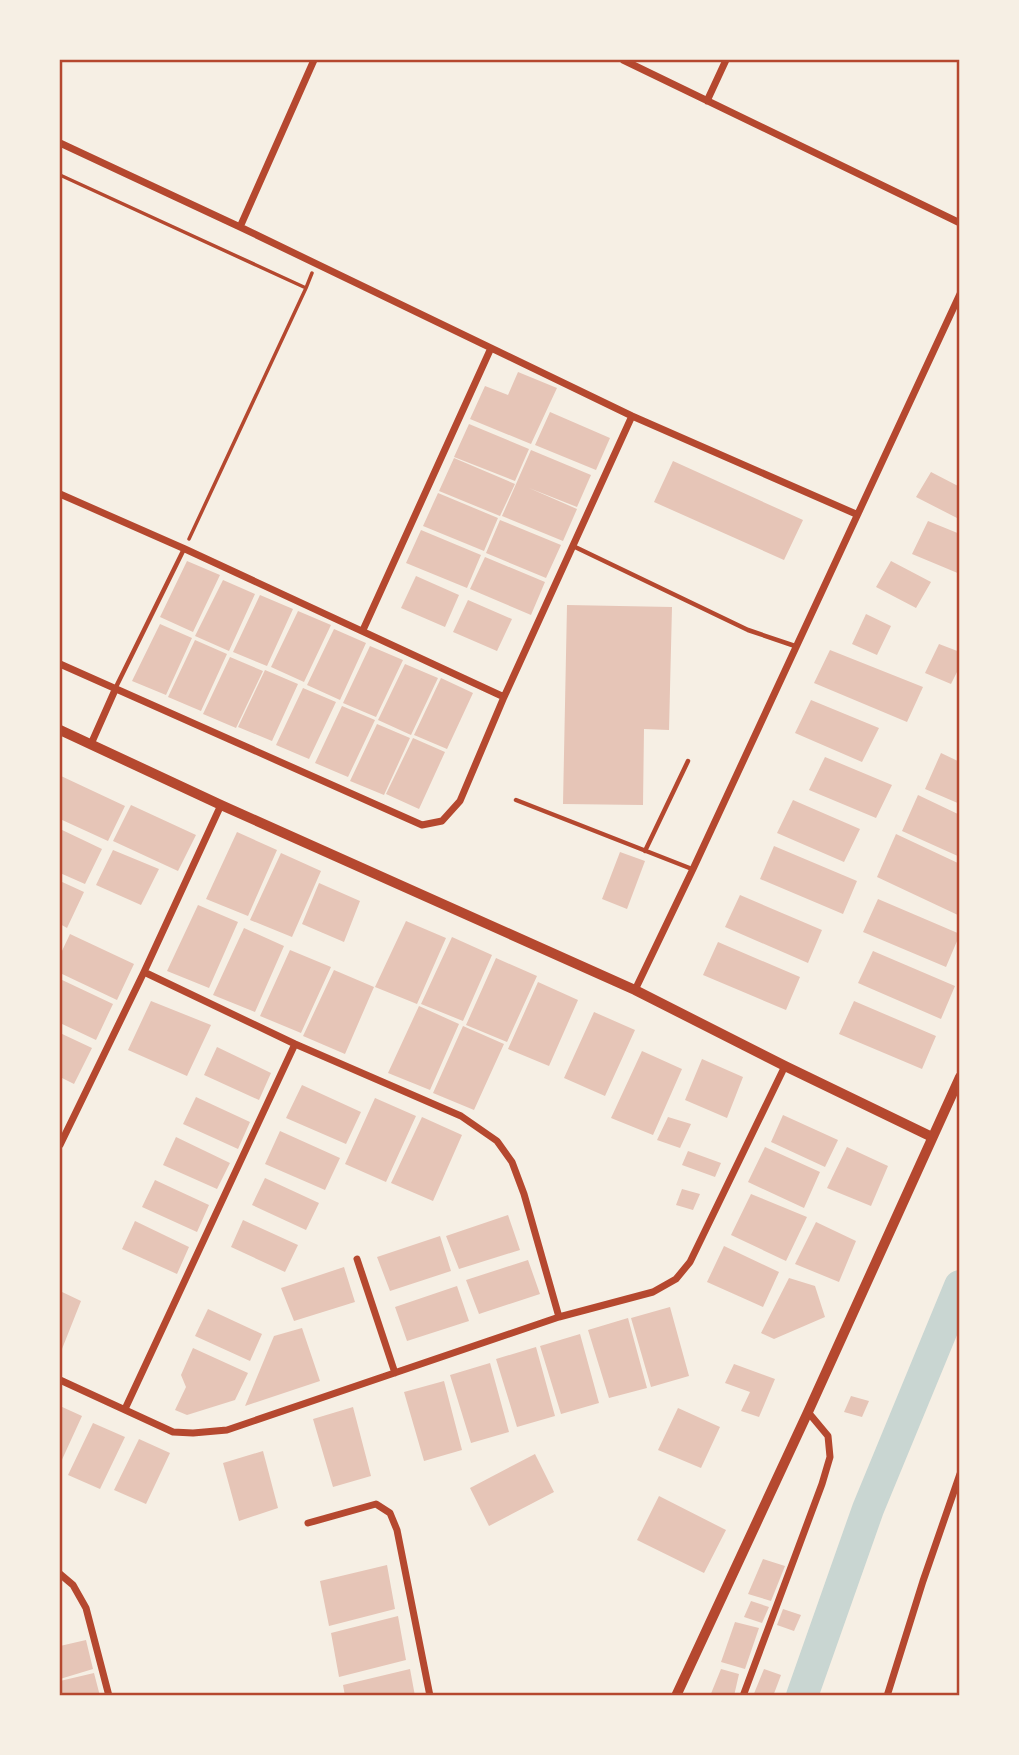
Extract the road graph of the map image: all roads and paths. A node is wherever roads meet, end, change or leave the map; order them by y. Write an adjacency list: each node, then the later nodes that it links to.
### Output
1 (314, 60): 8 (street)
2 (623, 60): 4 (street)
3 (726, 60): 4 (street)
4 (707, 101): 7 (street)
5 (60, 144): 8 (street)
6 (60, 176): 15 (path)
7 (960, 223)
8 (240, 227): 10 (street)
9 (960, 293): 13 (street)
10 (491, 348): 11 (street); 16 (street)
11 (632, 416): 13 (street); 14 (street)
12 (60, 494): 15 (street)
13 (856, 514): 17 (street)
14 (573, 545): 17 (lane); 20 (street)
15 (185, 548): 16 (street); 19 (lane)
16 (363, 630): 20 (street)
17 (795, 646): 27 (street)
18 (60, 664): 19 (street)
19 (115, 690): 20 (street); 22 (street)
20 (504, 697)
21 (60, 730): 22 (street)
22 (91, 744): 25 (street)
23 (688, 761): 26 (lane)
24 (516, 800): 26 (lane)
25 (221, 805): 28 (street); 29 (street)
26 (645, 851): 27 (lane)
27 (693, 869): 29 (street)
28 (144, 972): 30 (street); 34 (street)
29 (635, 990): 31 (street)
30 (295, 1044): 36 (street); 39 (street)
31 (785, 1066): 33 (street); 36 (street)
32 (960, 1077): 33 (street)
33 (932, 1137): 40 (street)
34 (60, 1145)
35 (358, 1259): 37 (street)
36 (559, 1317): 37 (street)
37 (395, 1373): 39 (street)
38 (60, 1380): 39 (street)
39 (125, 1409)
40 (808, 1412): 46 (street); 47 (street)
41 (960, 1474): 48 (street)
42 (308, 1523): 45 (street)
43 (60, 1574): 44 (street)
44 (109, 1696)
45 (430, 1696)
46 (676, 1696)
47 (743, 1696)
48 (887, 1696)

